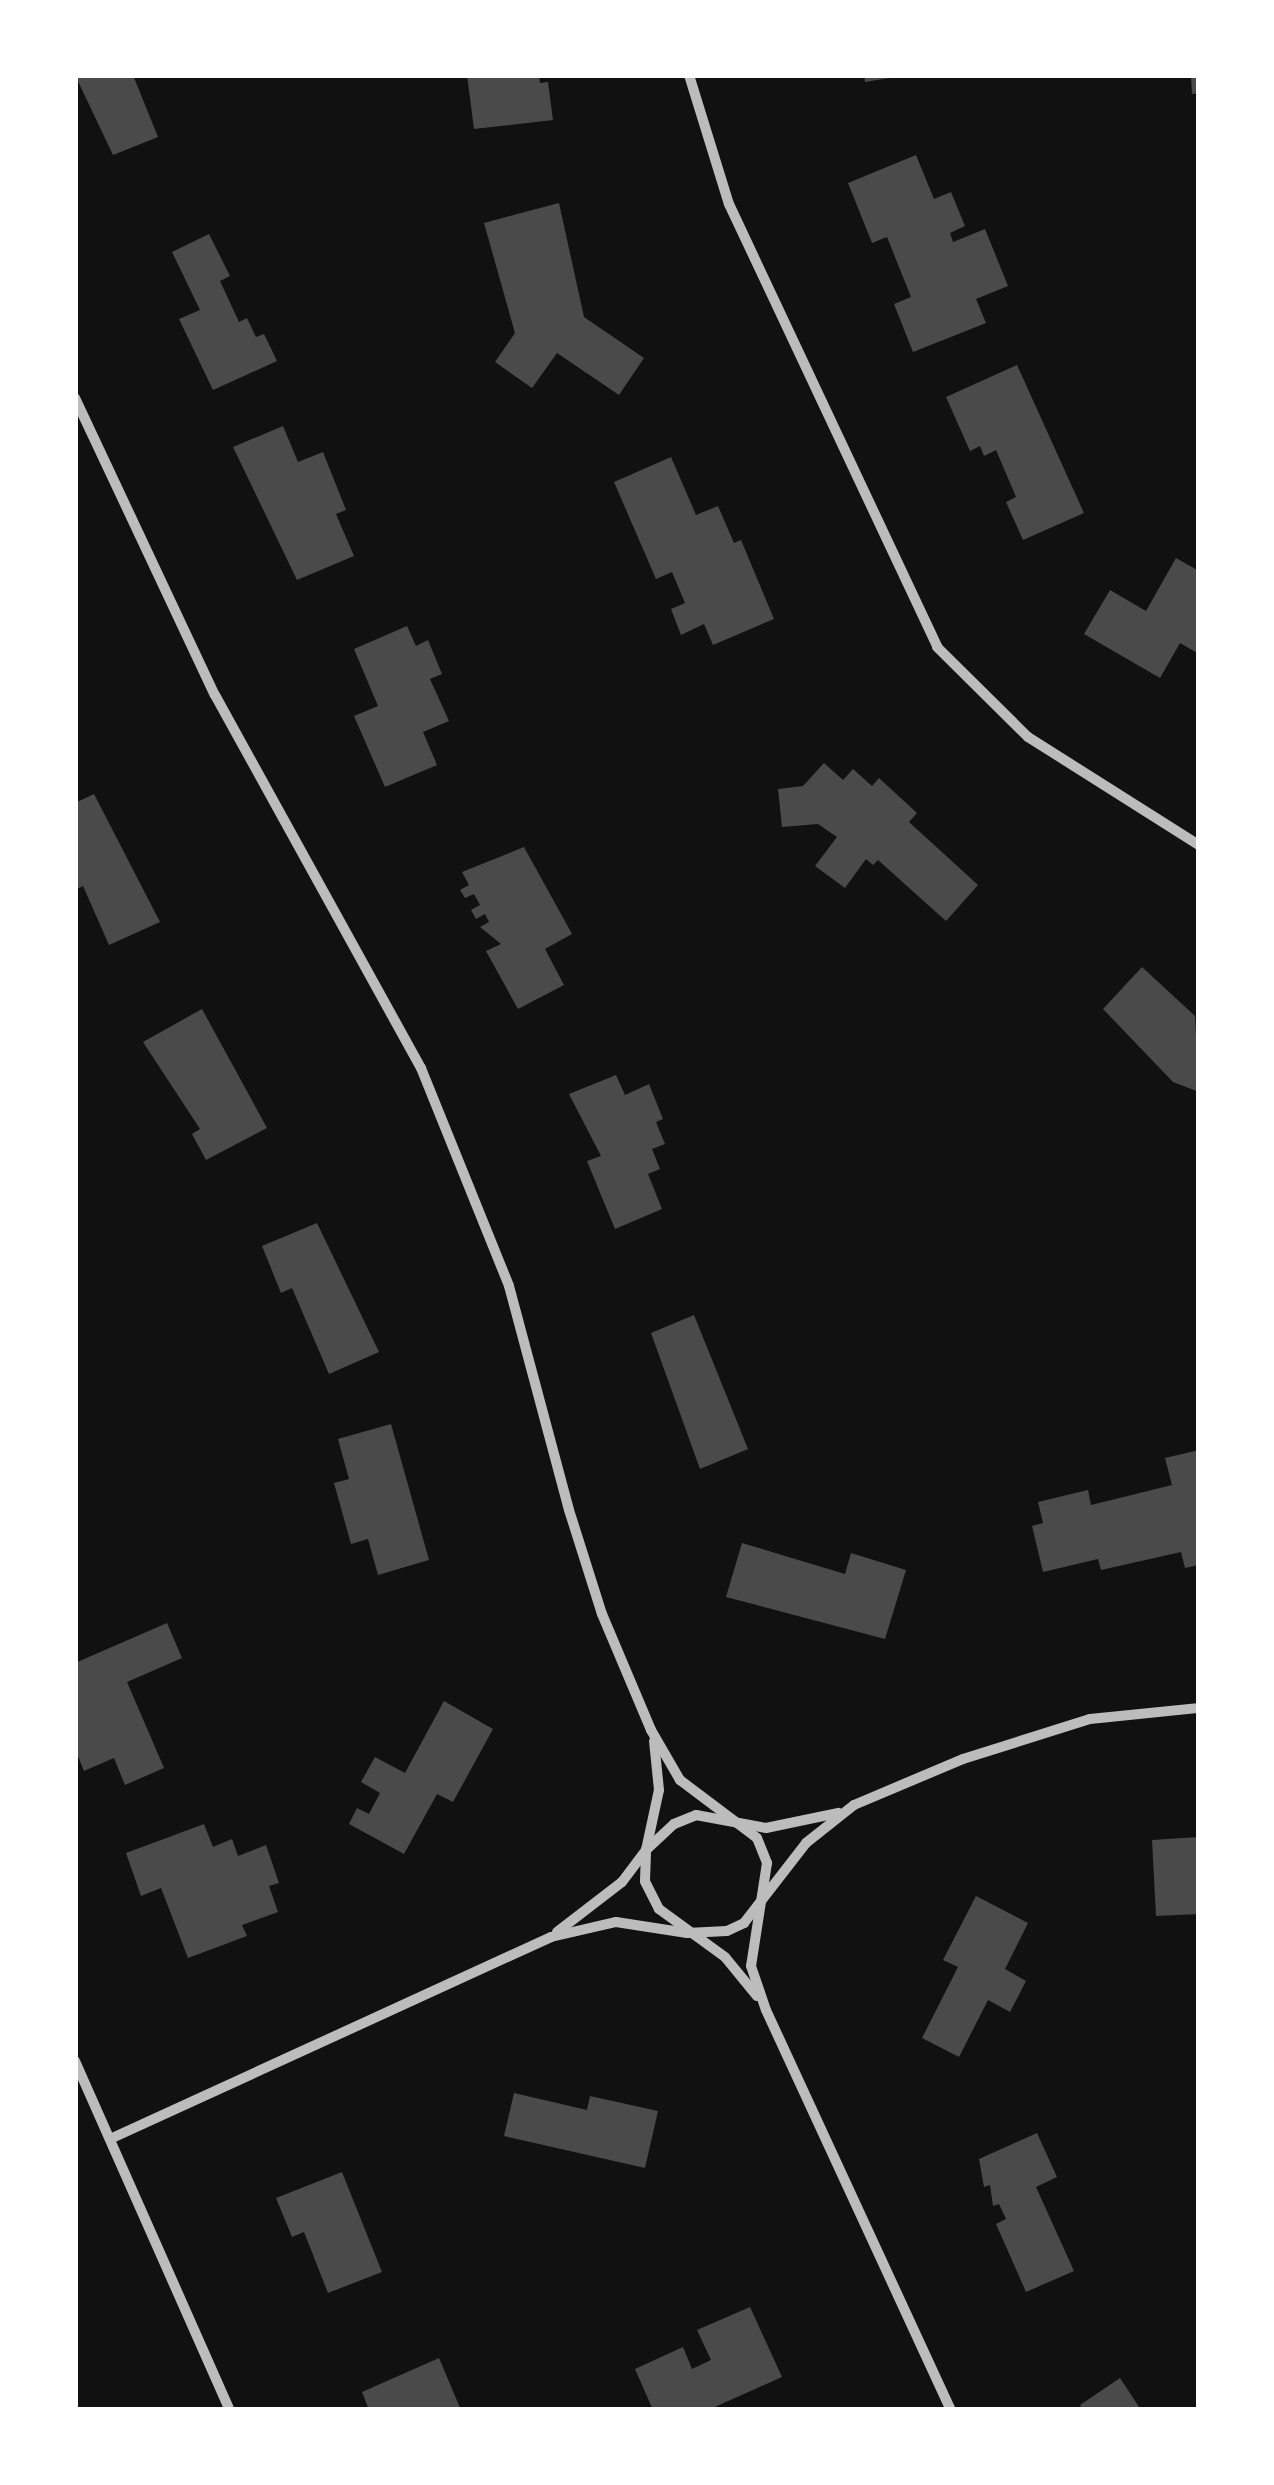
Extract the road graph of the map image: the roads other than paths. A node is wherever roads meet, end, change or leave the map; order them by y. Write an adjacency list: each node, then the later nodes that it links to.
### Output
1 (688, 75): 3 (street)
2 (75, 398): 5 (street)
3 (1199, 845)
4 (1199, 1708): 6 (street)
5 (651, 1730): 7 (street); 8 (street)
6 (854, 1806): 7 (street); 9 (street)
7 (732, 1820): 8 (street); 9 (street)
8 (646, 1850): 10 (street); 11 (street)
9 (765, 1897): 10 (street); 12 (street)
10 (687, 1933): 11 (street); 12 (street)
11 (550, 1937): 14 (street)
12 (766, 2010): 16 (street)
13 (75, 2062): 14 (street)
14 (110, 2139): 15 (street)
15 (230, 2410)
16 (951, 2410)

